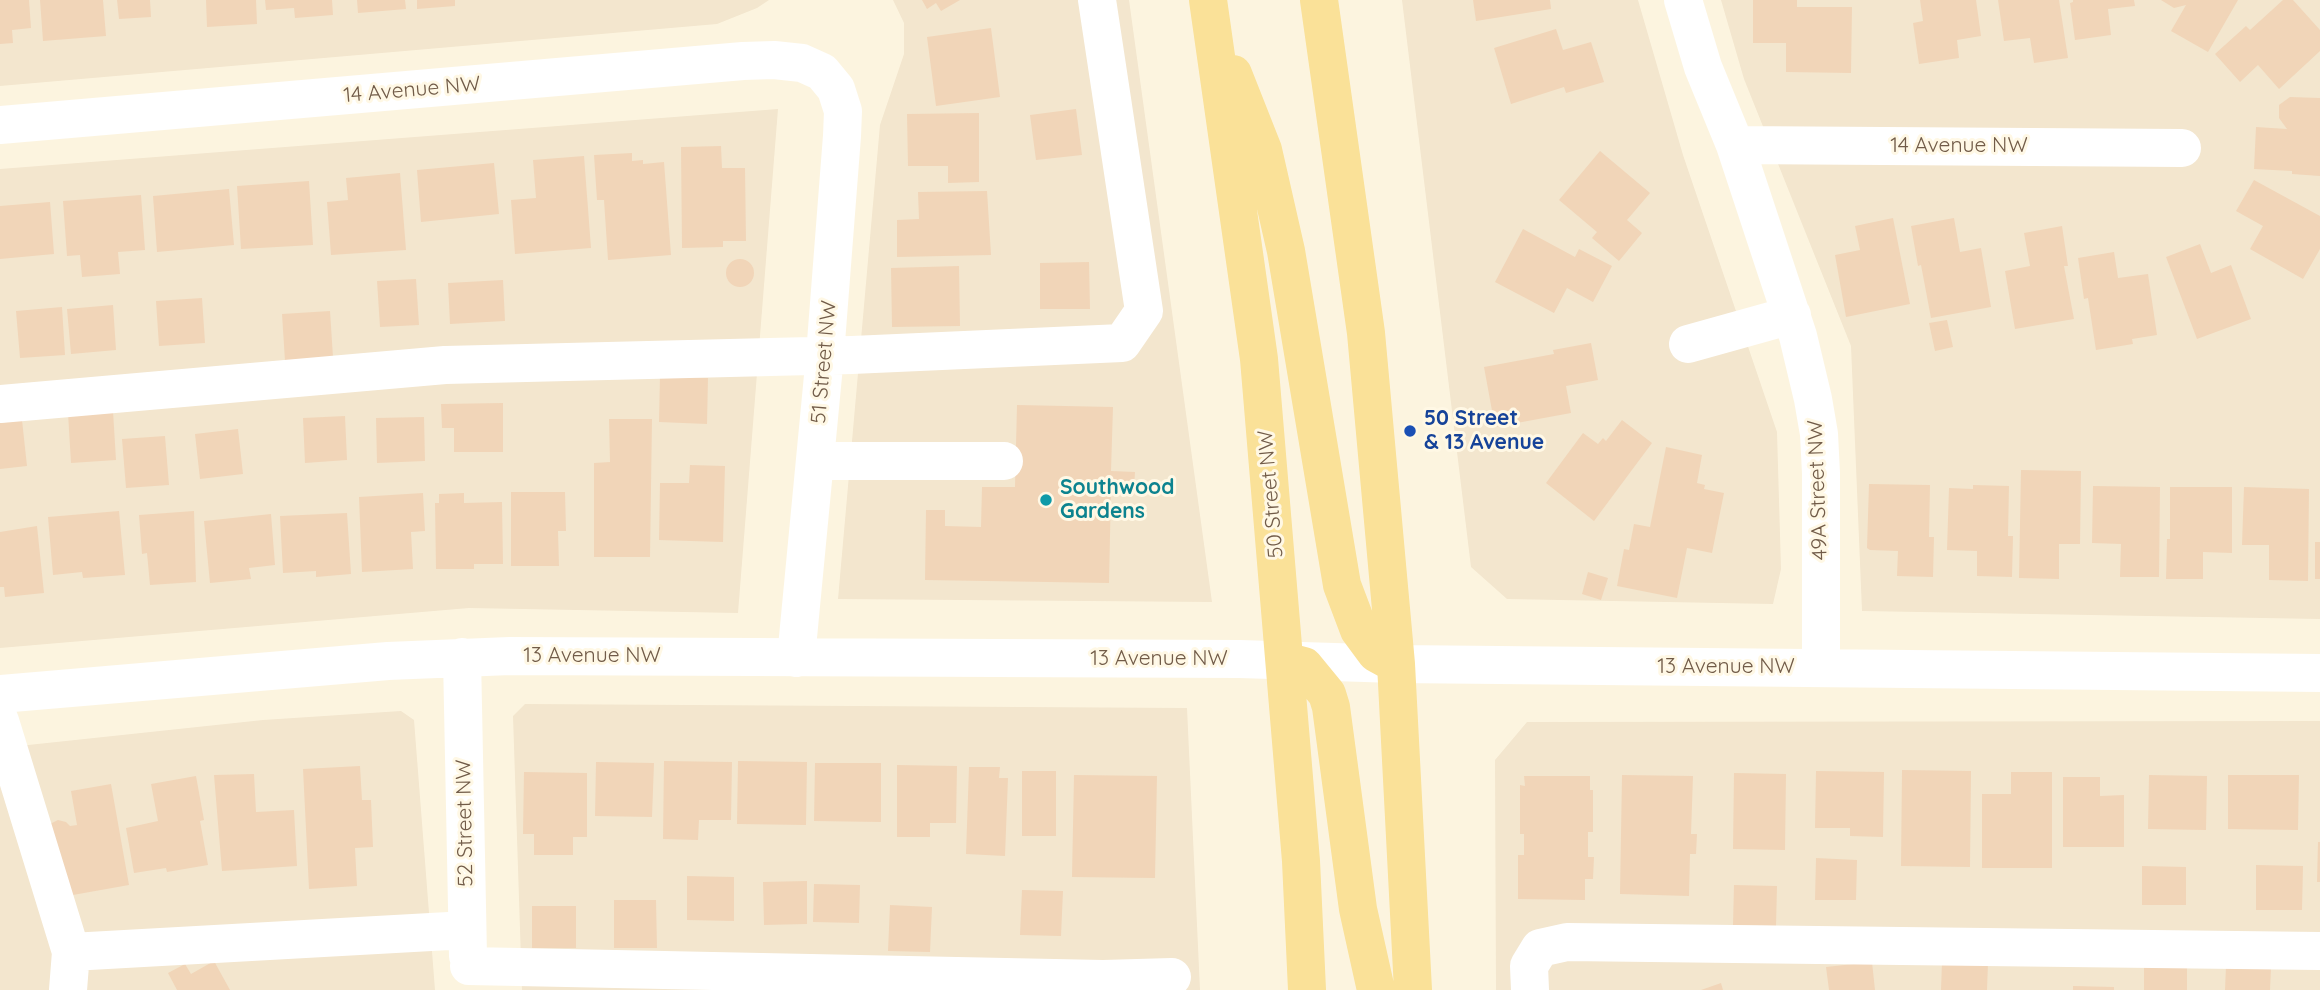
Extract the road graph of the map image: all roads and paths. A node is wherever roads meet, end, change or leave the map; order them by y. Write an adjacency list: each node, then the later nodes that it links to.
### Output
1 (1097, 0): 11 (street)
2 (1320, 0): 18 (main road)
3 (1683, 0): 7 (street, 49A Street NW)
4 (1209, 8): 17 (main road, 50 Street NW); 18 (main road)
5 (821, 72): 6 (street, 14 Avenue NW); 11 (street, 51 Street NW)
6 (0, 125)
7 (1735, 145): 8 (street, 14 Avenue NW); 9 (street, 49A Street NW)
8 (2182, 148)
9 (1791, 315): 10 (street); 19 (street, 49A Street NW)
10 (1688, 344)
11 (825, 355): 12 (street); 13 (street, 51 Street NW)
12 (0, 404)
13 (816, 461): 14 (street); 16 (street, 51 Street NW)
14 (1004, 461)
15 (462, 657): 16 (street, 13 Avenue NW); 21 (street, 13 Avenue NW); 25 (street, 52 Street NW)
16 (796, 658): 17 (street, 13 Avenue NW)
17 (1285, 661): 18 (street, 13 Avenue NW); 28 (main road, 50 Street NW); 29 (main road)
18 (1396, 664): 19 (street, 13 Avenue NW); 30 (main road)
19 (1821, 668): 20 (street, 13 Avenue NW)
20 (2320, 673)
21 (0, 694)
22 (0, 721): 23 (street)
23 (71, 951): 25 (street); 27 (street)
24 (2320, 951): 31 (street)
25 (469, 962): 26 (street)
26 (1172, 977)
27 (68, 990)
28 (1307, 990)
29 (1376, 990)
30 (1413, 990)
31 (1530, 990)

